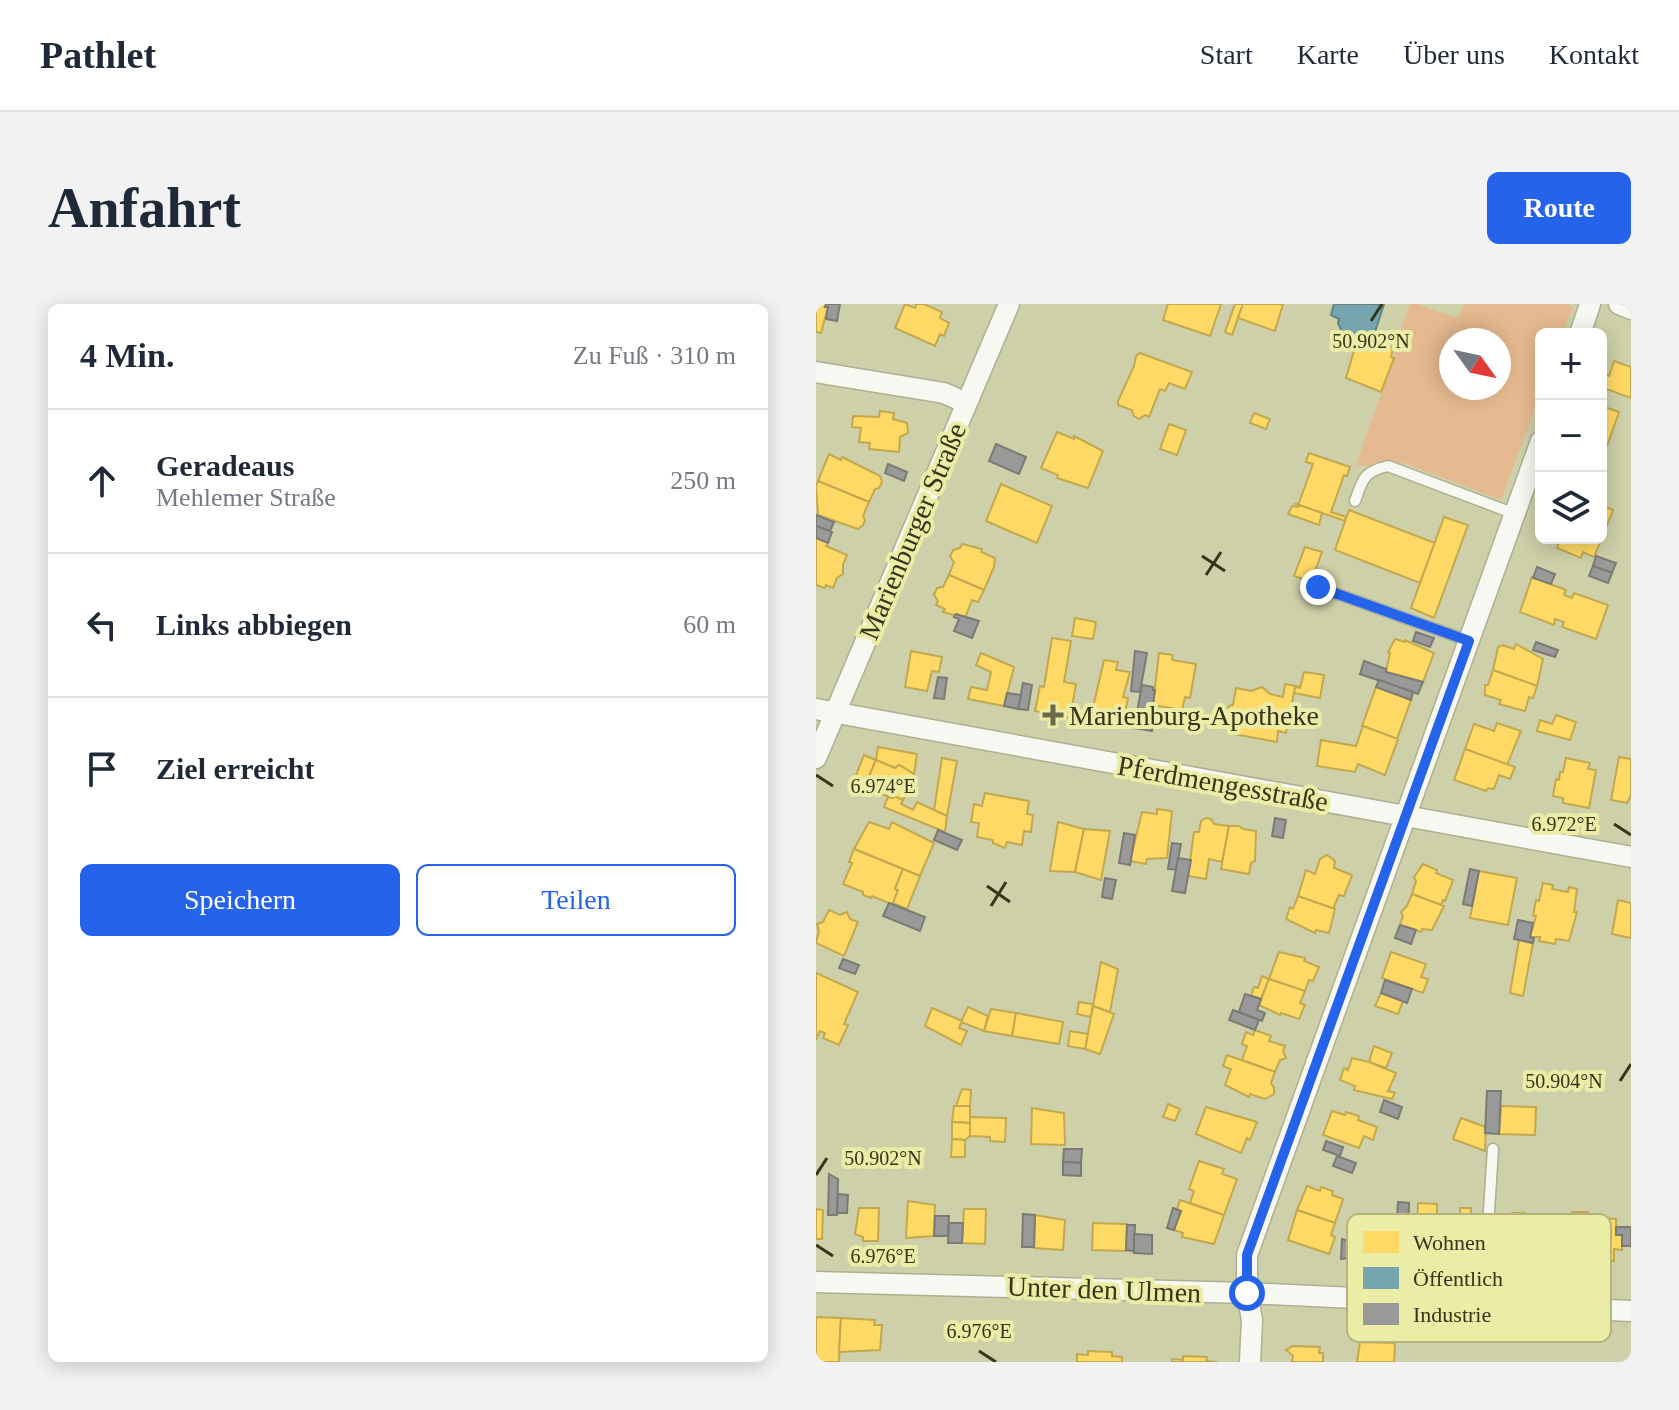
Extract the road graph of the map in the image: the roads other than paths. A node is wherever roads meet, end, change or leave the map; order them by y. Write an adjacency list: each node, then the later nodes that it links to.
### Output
1 (1009, 304): 7 (street, Marienburger Straße)
2 (1590, 304): 5 (street)
3 (1619, 304): 4 (street)
4 (1631, 309)
5 (1582, 328)
6 (816, 372): 7 (street)
7 (966, 403): 13 (street, Marienburger Straße)
8 (1535, 458): 10 (street)
9 (1355, 501): 10 (lane)
10 (1515, 514): 12 (street)
11 (1318, 587): 12 (lane)
12 (1469, 641): 15 (street)
13 (826, 710): 14 (street, Marienburger Straße); 15 (street, Pferdmengesstraße)
14 (816, 758)
15 (1406, 816): 16 (street, Pferdmengesstraße); 20 (street)
16 (1631, 857)
17 (1493, 1149): 18 (lane)
18 (1489, 1214)
19 (816, 1282): 20 (street, Unter den Ulmen)
20 (1247, 1293): 21 (street, Unter den Ulmen); 24 (street)
21 (1347, 1298)
22 (1611, 1310): 23 (street, Unter den Ulmen)
23 (1631, 1311)
24 (1250, 1362)

